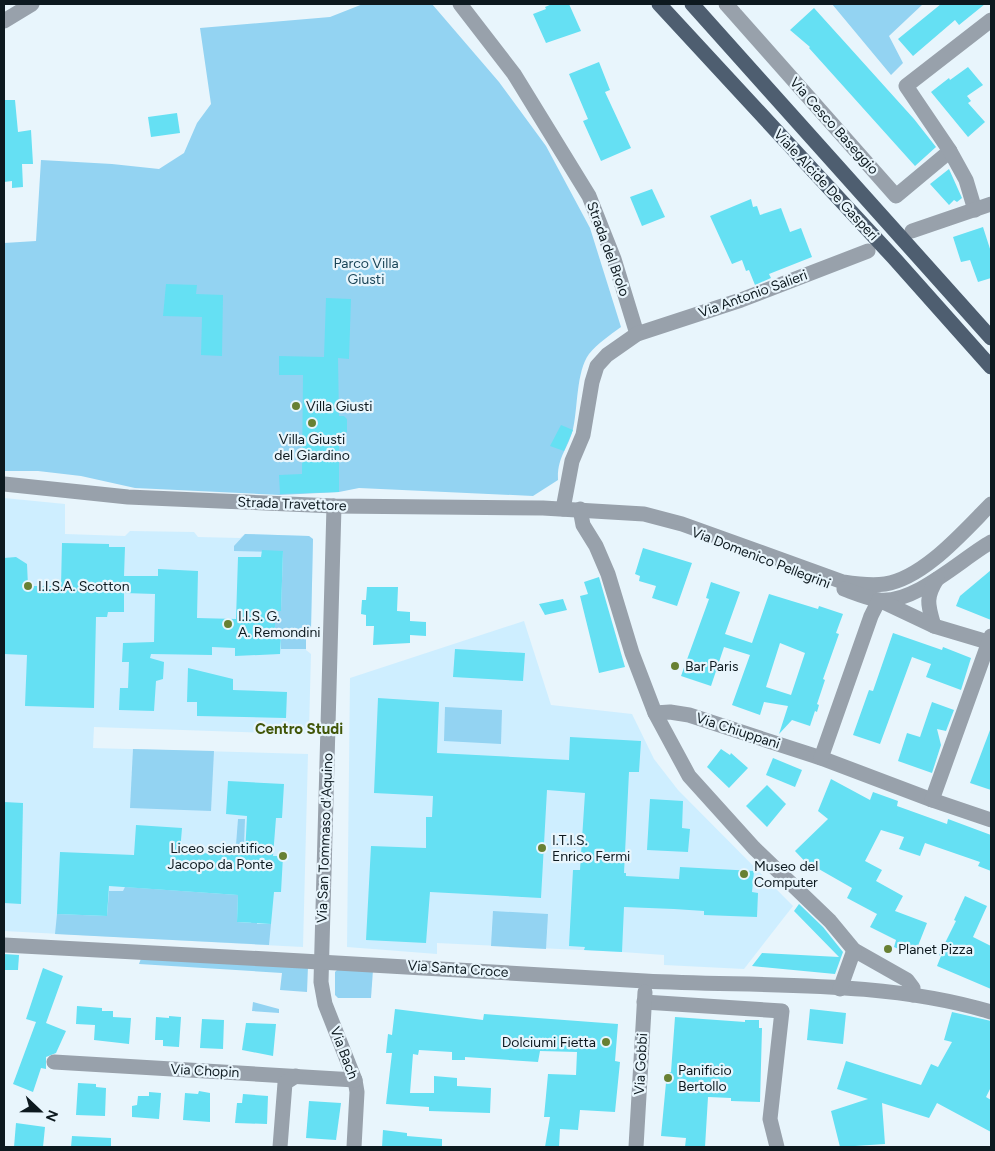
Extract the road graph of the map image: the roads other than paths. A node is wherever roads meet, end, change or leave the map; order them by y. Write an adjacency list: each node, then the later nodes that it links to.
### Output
1 (32, 4): 7 (street)
2 (460, 4): 13 (street, Strada del Brolo)
3 (659, 4): 15 (main road, Viale Alcide De Gasperi)
4 (692, 4): 14 (main road, Viale Alcide De Gasperi)
5 (726, 4): 8 (street, Via Cesco Baseggio)
6 (991, 20): 8 (street)
7 (4, 21)
8 (950, 151): 10 (street)
9 (991, 206): 10 (street)
10 (974, 210): 11 (street)
11 (912, 231)
12 (868, 251): 13 (street, Via Antonio Salieri)
13 (637, 334): 19 (street)
14 (991, 338)
15 (991, 368)
16 (4, 484): 18 (street, Strada Travettore)
17 (991, 504): 21 (street)
18 (334, 506): 19 (street, Strada Travettore); 33 (street, Via San Tommaso d'Aquino)
19 (563, 509): 20 (street, Strada Travettore)
20 (580, 510): 21 (street, Strada Travettore); 27 (street)
21 (644, 514): 24 (street, Via Domenico Pellegrini)
22 (991, 542): 23 (street)
23 (938, 578): 24 (street); 25 (street)
24 (879, 600): 25 (street, Via Domenico Pellegrini); 28 (street)
25 (934, 626): 26 (street, Via Domenico Pellegrini)
26 (990, 640): 29 (street)
27 (655, 713): 28 (street, Via Chiuppani); 32 (street)
28 (821, 758): 29 (street, Via Chiuppani)
29 (932, 800): 30 (street, Via Chiuppani)
30 (991, 820)
31 (4, 944): 33 (street, Via Santa Croce)
32 (854, 950): 35 (street); 36 (street)
33 (321, 960): 34 (street, Via Santa Croce); 41 (street, Via Bach)
34 (646, 981): 35 (street, Via Santa Croce); 37 (street, Via Gobbi)
35 (840, 989): 36 (street, Via Santa Croce)
36 (913, 996): 38 (street, Via Santa Croce)
37 (644, 1002): 44 (street, Via Gobbi); 45 (street)
38 (991, 1012)
39 (54, 1062): 40 (street, Via Chopin)
40 (296, 1076): 41 (street, Via Chopin); 42 (street)
41 (355, 1080): 43 (street, Via Bach)
42 (280, 1147)
43 (354, 1147)
44 (636, 1147)
45 (777, 1147)

